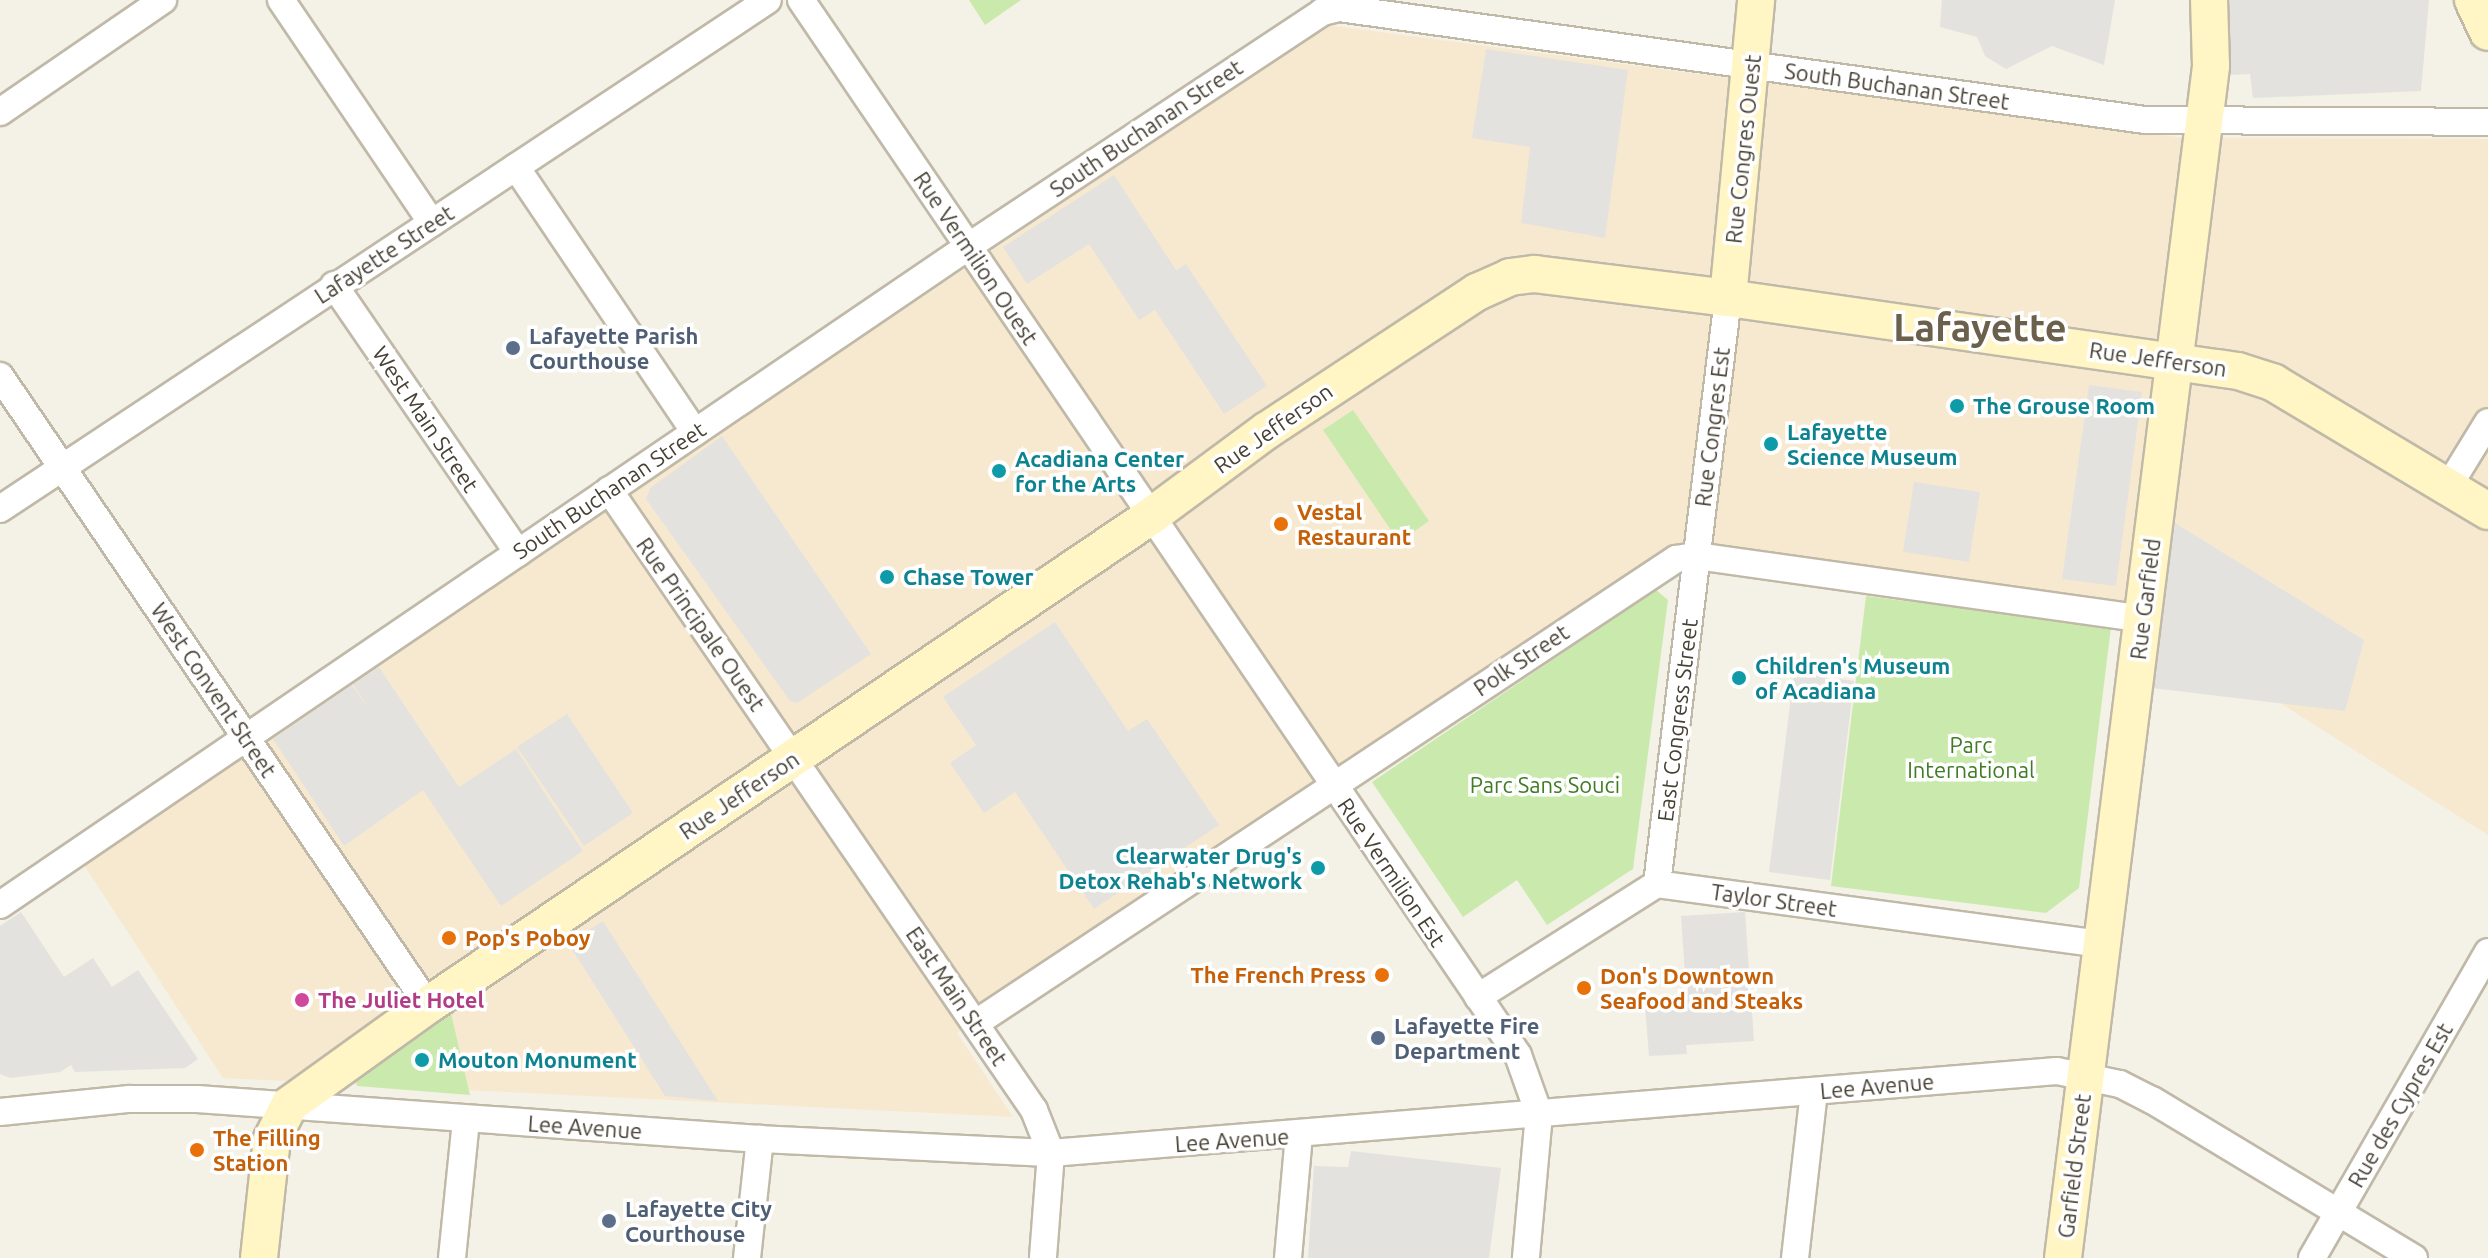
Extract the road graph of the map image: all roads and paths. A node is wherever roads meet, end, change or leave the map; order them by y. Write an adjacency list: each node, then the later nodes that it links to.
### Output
1 (163, 0): 11 (street)
2 (281, 0): 15 (street)
3 (768, 0): 14 (street, Lafayette Street)
4 (801, 0): 16 (street, Rue Vermilion Ouest)
5 (1756, 0): 10 (street, Rue Congres Ouest)
6 (2209, 0): 13 (street, Rue Garfield)
7 (2473, 0): 9 (street)
8 (1340, 4): 10 (street, South Buchanan Street); 16 (street, South Buchanan Street)
9 (2488, 32)
10 (1753, 67): 13 (street, South Buchanan Street); 18 (street, Rue Congres Ouest)
11 (0, 112)
12 (2488, 122): 13 (street, South Buchanan Street)
13 (2202, 123): 19 (street, Rue Garfield)
14 (516, 167): 15 (street, Lafayette Street); 22 (street)
15 (432, 223): 17 (street, Lafayette Street)
16 (969, 246): 22 (street, South Buchanan Street); 28 (street, Rue Vermilion Ouest)
17 (334, 285): 23 (street, Lafayette Street); 29 (street, West Main Street)
18 (1728, 298): 19 (street, Rue Jefferson); 28 (street, Rue Jefferson); 30 (street, Rue Congres Est)
19 (2175, 361): 24 (street, Rue Jefferson); 31 (street, Rue Garfield)
20 (0, 376): 23 (street, West Convent Street)
21 (2488, 422): 24 (street)
22 (695, 432): 25 (street, South Buchanan Street)
23 (61, 466): 26 (street, Lafayette Street); 32 (street, West Convent Street)
24 (2448, 487): 27 (street, Rue Jefferson)
25 (609, 490): 29 (street, South Buchanan Street); 33 (street, Rue Principale Ouest)
26 (0, 509)
27 (2488, 511)
28 (1151, 516): 33 (street, Rue Jefferson); 34 (street, Rue Vermilion Est)
29 (518, 553): 32 (street, South Buchanan Street)
30 (1696, 556): 31 (street, Polk Street); 34 (street, Polk Street); 35 (street, East Congress Street)
31 (2142, 619): 37 (street, Rue Garfield)
32 (247, 738): 36 (street, South Buchanan Street); 40 (street, West Convent Street)
33 (793, 758): 40 (street, Rue Jefferson); 41 (street, East Main Street)
34 (1333, 784): 39 (street, Rue Vermilion Est); 41 (street, Polk Street)
35 (1657, 884): 37 (street, Taylor Street); 39 (street)
36 (0, 905)
37 (2102, 944): 42 (street, Rue Garfield)
38 (2488, 952): 51 (street, Rue des Cypres Est)
39 (1478, 997): 46 (street, Rue Vermilion Est)
40 (428, 1005): 44 (street, Rue Jefferson)
41 (976, 1023): 50 (street, East Main Street)
42 (2086, 1074): 43 (street, Lee Avenue); 51 (street, Lee Avenue); 59 (street, Garfield Street)
43 (1814, 1092): 46 (street, Lee Avenue); 58 (street)
44 (289, 1105): 45 (street, Lee Avenue); 47 (street, Lee Avenue); 52 (street, Rue Jefferson)
45 (0, 1112)
46 (1539, 1114): 48 (street, Lee Avenue); 57 (street, Rue Vermilion Est)
47 (466, 1119): 49 (street, Lee Avenue); 53 (street)
48 (1299, 1135): 50 (street, Lee Avenue); 56 (street)
49 (760, 1139): 50 (street, Lee Avenue); 54 (street)
50 (1051, 1153): 55 (street, East Main Street)
51 (2339, 1212): 60 (street, Rue des Cypres Est); 61 (street, Lee Avenue)
52 (259, 1258)
53 (452, 1258)
54 (747, 1258)
55 (1043, 1258)
56 (1288, 1258)
57 (1526, 1258)
58 (1795, 1258)
59 (2063, 1258)
60 (2312, 1258)
61 (2414, 1258)

